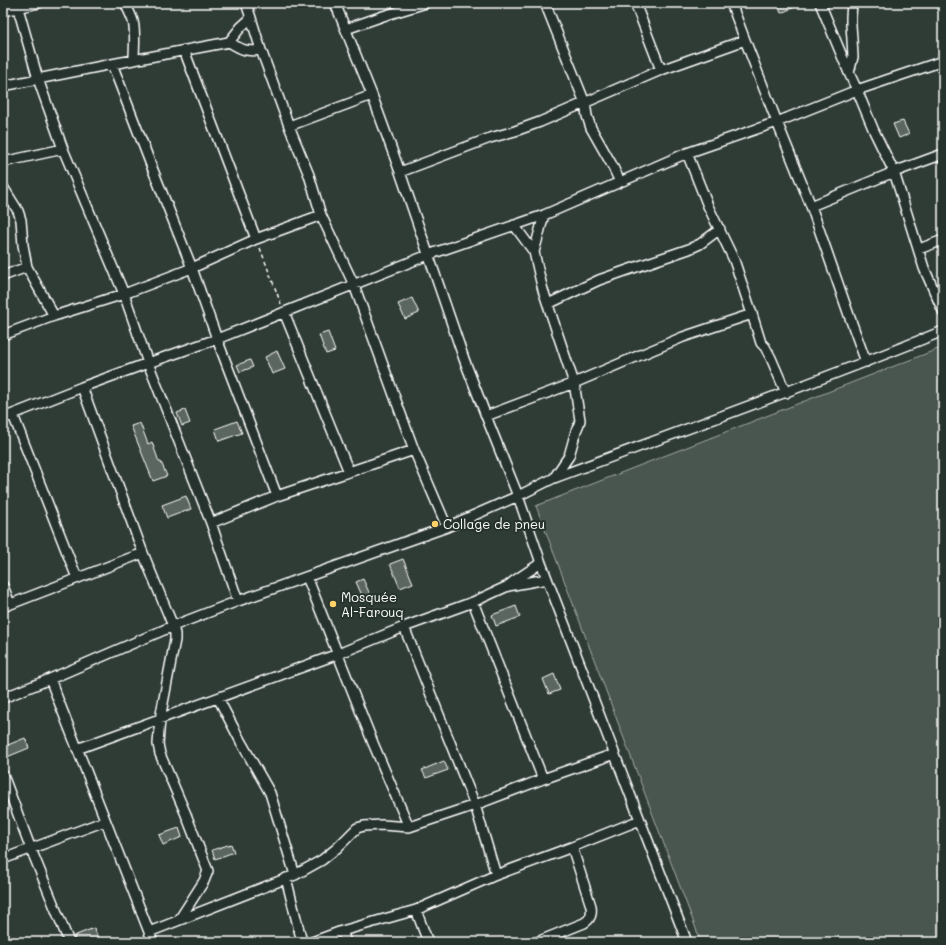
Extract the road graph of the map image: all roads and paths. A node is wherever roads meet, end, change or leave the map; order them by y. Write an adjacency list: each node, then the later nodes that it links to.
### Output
1 (40, 3): 11 (street)
2 (125, 3): 19 (street)
3 (246, 3): 13 (street)
4 (335, 3): 14 (street)
5 (426, 3): 14 (street)
6 (545, 3): 28 (street)
7 (635, 3): 22 (street)
8 (731, 3): 15 (street)
9 (820, 3): 23 (street)
10 (852, 3): 23 (street)
11 (15, 5): 12 (street); 24 (street)
12 (3, 11)
13 (251, 18): 16 (street); 18 (street)
14 (346, 29): 27 (street)
15 (744, 40): 22 (street); 29 (street)
16 (229, 42): 17 (street); 18 (street)
17 (184, 50): 19 (street); 44 (street)
18 (261, 50): 30 (street)
19 (134, 59): 21 (street)
20 (943, 61): 26 (street)
21 (112, 64): 24 (street); 50 (street)
22 (661, 70): 28 (street)
23 (849, 73): 26 (street)
24 (38, 79): 25 (street); 31 (street)
25 (3, 86)
26 (857, 90): 29 (street); 36 (street)
27 (372, 95): 30 (street); 35 (street)
28 (585, 103): 35 (street); 37 (street)
29 (777, 122): 32 (street); 39 (street)
30 (289, 126): 40 (street)
31 (63, 149): 34 (street); 53 (street)
32 (688, 154): 37 (street); 43 (street)
33 (943, 154): 36 (street)
34 (3, 162)
35 (400, 172): 48 (street)
36 (894, 172): 39 (street); 46 (street)
37 (620, 182): 41 (street)
38 (3, 187): 49 (street)
39 (811, 206): 63 (street)
40 (321, 215): 44 (street); 52 (street)
41 (544, 215): 42 (street); 47 (street)
42 (514, 225): 47 (street); 48 (street)
43 (720, 229): 54 (street); 57 (street)
44 (256, 239): 50 (street); 56 (path)
45 (943, 240): 46 (street)
46 (919, 249): 55 (street)
47 (534, 252): 54 (street)
48 (428, 254): 52 (street); 68 (street)
49 (27, 267): 51 (street); 58 (street)
50 (192, 268): 53 (street); 61 (street)
51 (3, 276)
52 (354, 285): 56 (street); 70 (street)
53 (124, 294): 58 (street); 62 (street)
54 (548, 304): 64 (street)
55 (943, 310)
56 (284, 312): 61 (street); 71 (street)
57 (752, 314): 64 (street); 66 (street)
58 (54, 316): 60 (street)
59 (943, 331): 63 (street)
60 (3, 335)
61 (217, 339): 62 (street); 73 (street)
62 (148, 362): 65 (street); 75 (street)
63 (866, 362): 66 (street)
64 (574, 383): 68 (street); 72 (street)
65 (82, 387): 67 (street); 77 (street)
66 (786, 393): 72 (street)
67 (12, 415): 69 (street); 80 (street)
68 (486, 416): 74 (street)
69 (3, 418)
70 (414, 450): 71 (street); 76 (street)
71 (349, 472): 73 (street)
72 (554, 478): 74 (street)
73 (277, 496): 75 (street)
74 (518, 496): 76 (street); 78 (street)
75 (211, 523): 84 (street)
76 (447, 527): 79 (street)
77 (143, 554): 80 (street); 87 (street)
78 (541, 563): 81 (street); 83 (street)
79 (307, 577): 84 (street); 89 (street)
80 (77, 578): 86 (street)
81 (547, 579): 83 (street); 95 (street)
82 (3, 586): 86 (street)
83 (508, 586): 85 (street)
84 (238, 601): 87 (street)
85 (474, 602): 88 (street); 97 (street)
86 (7, 606)
87 (173, 626): 90 (street); 93 (street)
88 (404, 627): 89 (street); 98 (street)
89 (338, 654): 92 (street); 101 (street)
90 (50, 679): 91 (street); 94 (street)
91 (3, 698)
92 (218, 698): 93 (street); 106 (street)
93 (160, 719): 94 (street); 108 (street)
94 (77, 749): 100 (street)
95 (614, 754): 97 (street); 99 (street)
96 (4, 779): 103 (street)
97 (543, 779): 98 (street)
98 (475, 805): 101 (street); 105 (street)
99 (640, 820): 102 (street); 118 (street)
100 (105, 821): 103 (street); 110 (street)
101 (409, 827): 106 (street)
102 (572, 847): 105 (street); 117 (street)
103 (31, 849): 104 (street); 111 (street)
104 (3, 859)
105 (496, 875): 107 (street)
106 (291, 877): 108 (street); 113 (street)
107 (416, 910): 109 (street); 116 (street)
108 (179, 920): 110 (street)
109 (342, 931): 114 (street); 115 (street)
110 (149, 932): 112 (street)
111 (69, 942)
112 (153, 942)
113 (302, 942)
114 (312, 942)
115 (346, 942)
116 (428, 942)
117 (537, 942)
118 (688, 942)

